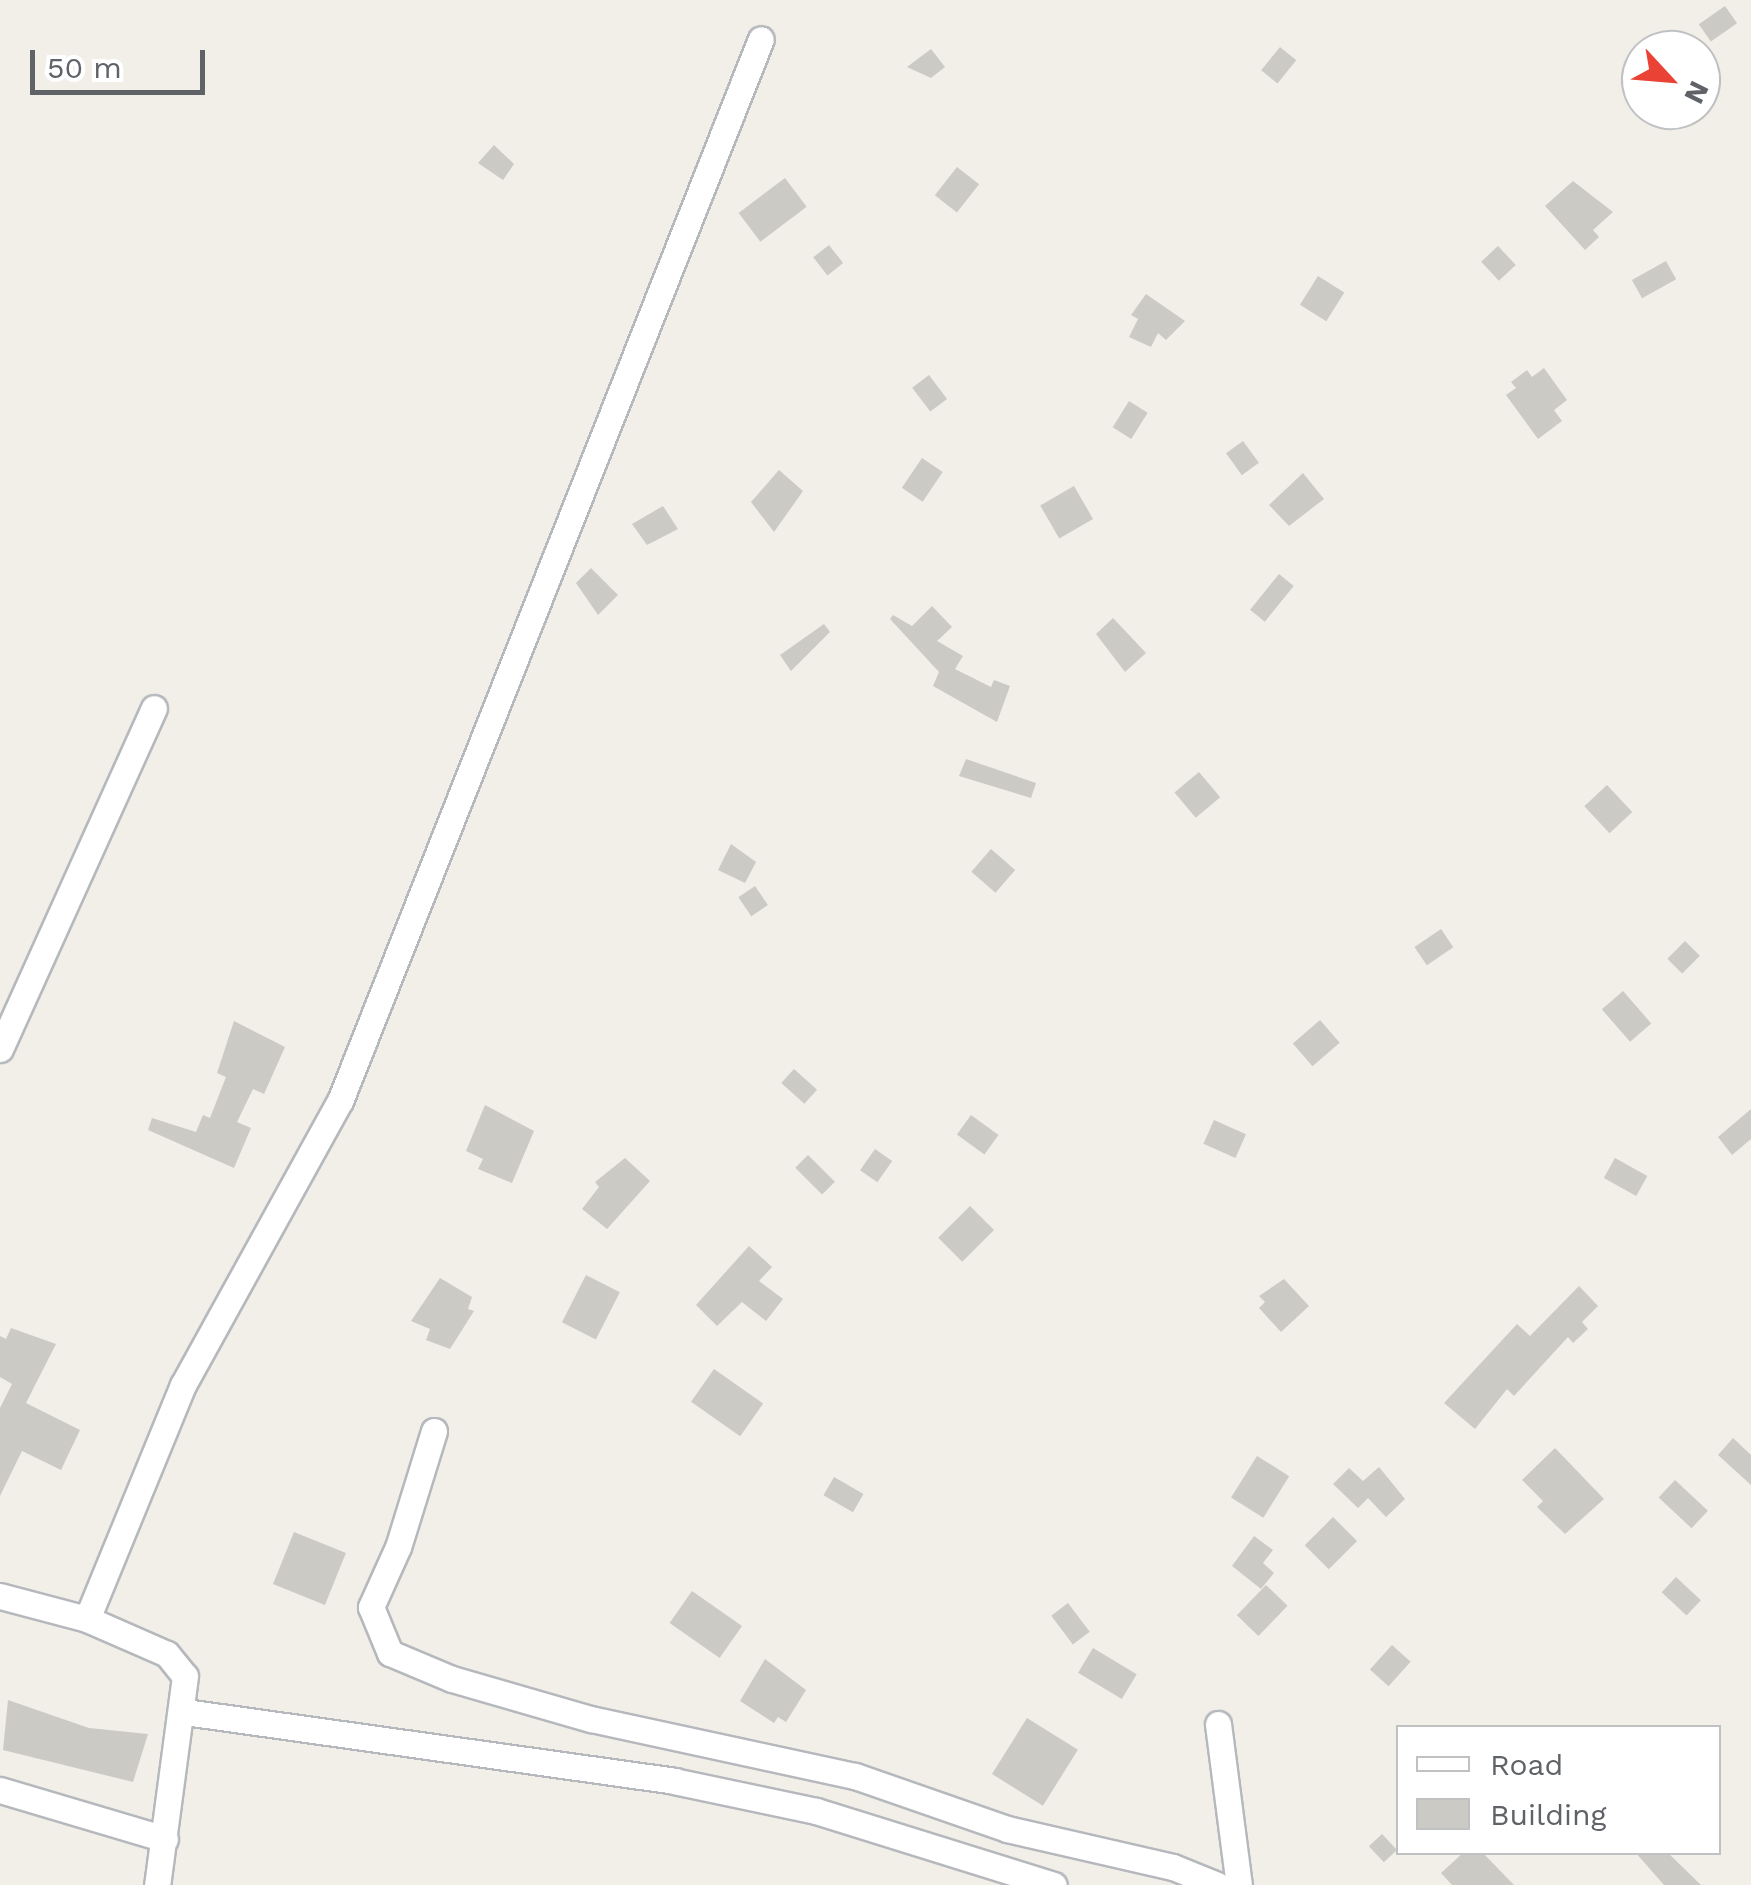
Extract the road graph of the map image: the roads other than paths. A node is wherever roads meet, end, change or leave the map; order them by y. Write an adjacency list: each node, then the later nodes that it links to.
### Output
1 (761, 39): 6 (street)
2 (154, 708): 3 (street)
3 (0, 1049)
4 (434, 1430): 13 (street)
5 (0, 1596): 6 (street)
6 (87, 1618): 7 (street)
7 (186, 1712): 10 (street); 12 (street)
8 (1218, 1724): 14 (street)
9 (0, 1790): 10 (street)
10 (165, 1839): 11 (street)
11 (158, 1885)
12 (1054, 1885)
13 (1217, 1885)
14 (1240, 1885)

